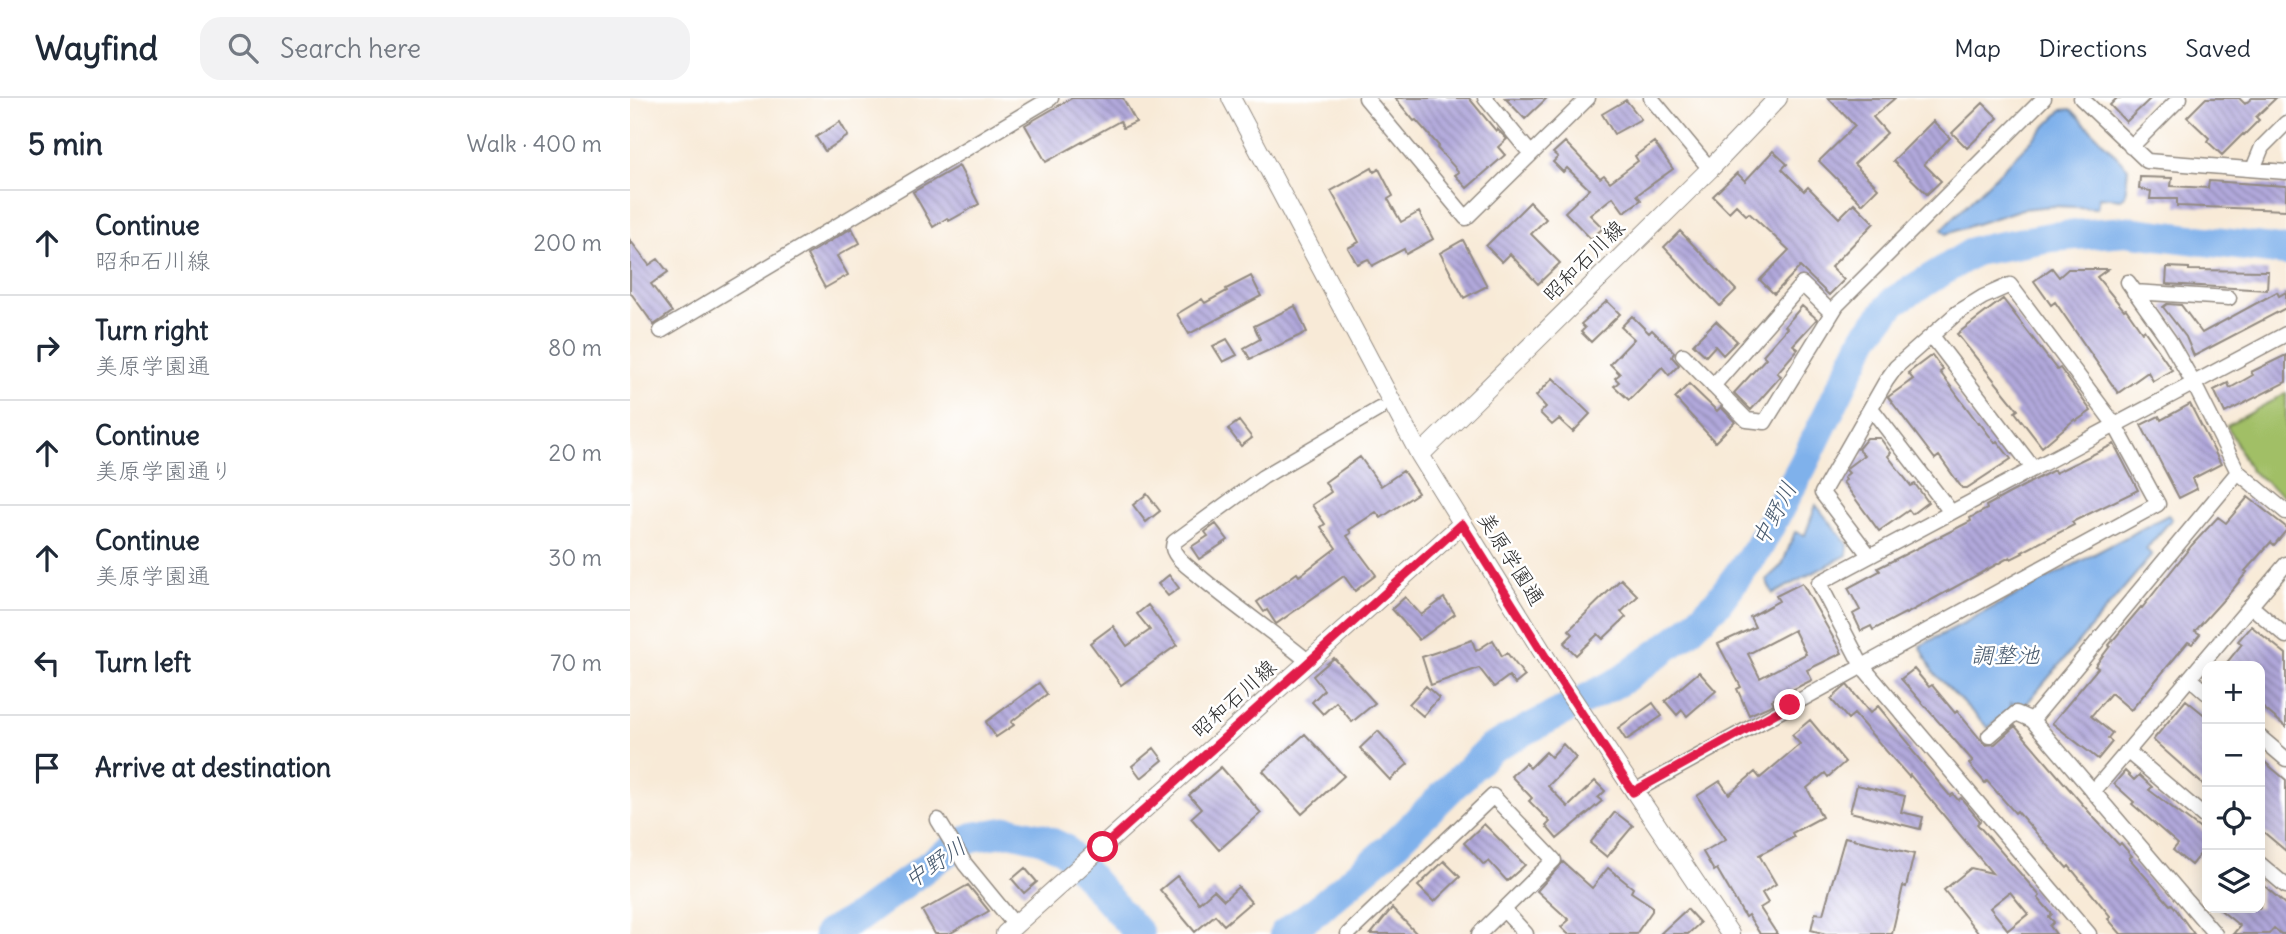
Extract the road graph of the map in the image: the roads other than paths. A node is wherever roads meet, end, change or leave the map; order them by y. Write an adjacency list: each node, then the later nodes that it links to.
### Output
1 (1051, 98): 19 (street)
2 (1231, 98): 28 (street, 美原学園通)
3 (1366, 98): 13 (street)
4 (1485, 98): 13 (street)
5 (1588, 98): 13 (street)
6 (1651, 98): 14 (street)
7 (1779, 98): 14 (street, 昭和石川線)
8 (2044, 98): 18 (street)
9 (2081, 98): 12 (street)
10 (2180, 98): 12 (street)
11 (2286, 123): 15 (street)
12 (2131, 147): 15 (street)
13 (1531, 154)
14 (1710, 169): 28 (street, 昭和石川線)
15 (2253, 169): 16 (street)
16 (2286, 172)
17 (2229, 298): 23 (street)
18 (1832, 313): 24 (street); 24 (street)
19 (661, 331)
20 (2286, 334): 23 (street)
21 (1932, 336): 25 (street); 27 (street); 29 (street)
22 (1683, 355): 24 (street)
23 (2194, 384): 27 (street); 30 (street)
24 (1713, 386)
25 (1871, 408): 31 (street); 34 (street)
26 (1379, 409): 38 (street)
27 (2115, 425): 29 (street); 39 (street)
28 (1420, 456): 33 (street, 美原学園通)
29 (2034, 468): 31 (street)
30 (2238, 472): 32 (street); 42 (street)
31 (1951, 512): 34 (street)
32 (2286, 512)
33 (1462, 524): 38 (street, 昭和石川線); 47 (street, 美原学園通)
34 (1869, 555): 39 (street)
35 (2286, 564): 36 (street)
36 (2252, 607): 37 (street); 40 (street)
37 (2286, 636)
38 (1309, 662): 54 (street, 昭和石川線)
39 (1861, 666): 47 (street); 59 (street)
40 (2190, 678): 41 (street); 45 (street)
41 (2202, 689)
42 (2032, 720): 43 (street); 48 (street)
43 (1989, 736)
44 (2265, 741): 46 (street)
45 (2127, 751): 48 (street); 49 (street)
46 (2286, 760)
47 (1633, 792): 58 (street)
48 (2093, 792): 60 (street)
49 (2202, 815)
50 (938, 820): 54 (street)
51 (2265, 867): 52 (street)
52 (2286, 886)
53 (1504, 910): 55 (street); 56 (street); 57 (street)
54 (1010, 929)
55 (1349, 934)
56 (1479, 934)
57 (1526, 934)
58 (1730, 934)
59 (2089, 934)
60 (2215, 934)

